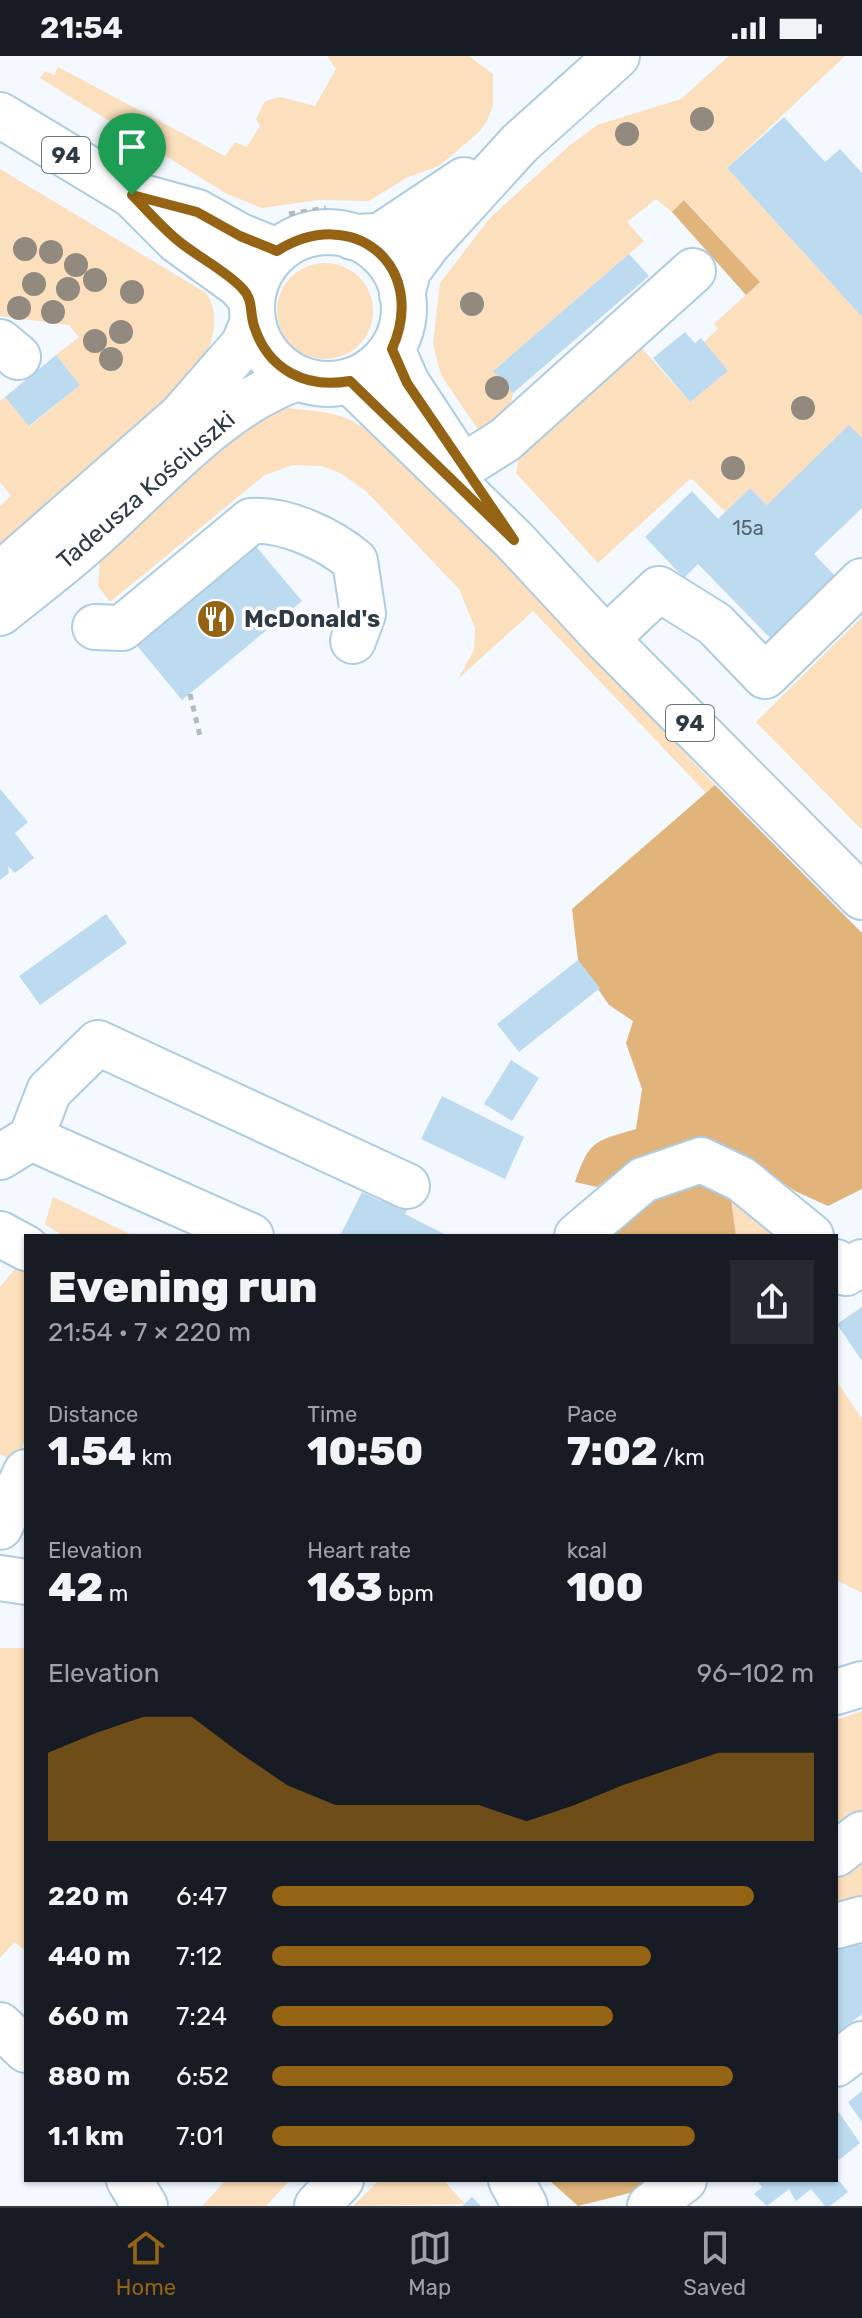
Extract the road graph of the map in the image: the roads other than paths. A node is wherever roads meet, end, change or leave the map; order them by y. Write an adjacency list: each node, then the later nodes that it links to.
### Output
1 (617, 56): 3 (main road)
2 (0, 115): 4 (main road, 94)
3 (521, 142): 5 (main road); 8 (main road)
4 (132, 195): 6 (main road, 94); 9 (main road, 94)
5 (342, 223): 6 (main road); 8 (main road)
6 (278, 234): 9 (main road)
7 (693, 271): 13 (main road)
8 (402, 295): 10 (main road)
9 (252, 311): 11 (main road, 94); 15 (main road, Tadeusza Kościuszki)
10 (392, 349): 12 (main road); 13 (main road, 94)
11 (298, 378): 12 (main road); 17 (main road, Tadeusza Kościuszki)
12 (350, 381): 14 (main road, 94)
13 (462, 467): 14 (main road, 94)
14 (517, 544): 19 (main road, 94)
15 (0, 575)
16 (862, 581): 19 (main road)
17 (0, 613)
18 (95, 627): 20 (main road)
19 (606, 639): 21 (main road, 94)
20 (353, 641)
21 (862, 897)
22 (15, 1148): 23 (main road); 25 (main road)
23 (407, 1186)
24 (0, 1234): 28 (main road)
25 (246, 1234)
26 (579, 1234): 27 (main road)
27 (809, 1234)
28 (24, 1247)
29 (862, 1262): 30 (main road)
30 (838, 1264)
31 (24, 1476): 32 (main road)
32 (0, 1527)
33 (0, 1578): 34 (main road)
34 (24, 1582)
35 (862, 1684): 36 (main road)
36 (838, 1691)
37 (862, 1834): 38 (main road)
38 (838, 1852)
39 (862, 1919): 40 (main road)
40 (838, 1925)
41 (0, 2025): 43 (main road)
42 (862, 2044): 44 (main road)
43 (24, 2048)
44 (838, 2062)
45 (130, 2182): 49 (main road)
46 (339, 2182): 50 (main road)
47 (512, 2182): 51 (main road)
48 (681, 2182): 52 (main road)
49 (145, 2206)
50 (317, 2206)
51 (525, 2206)
52 (650, 2206)

